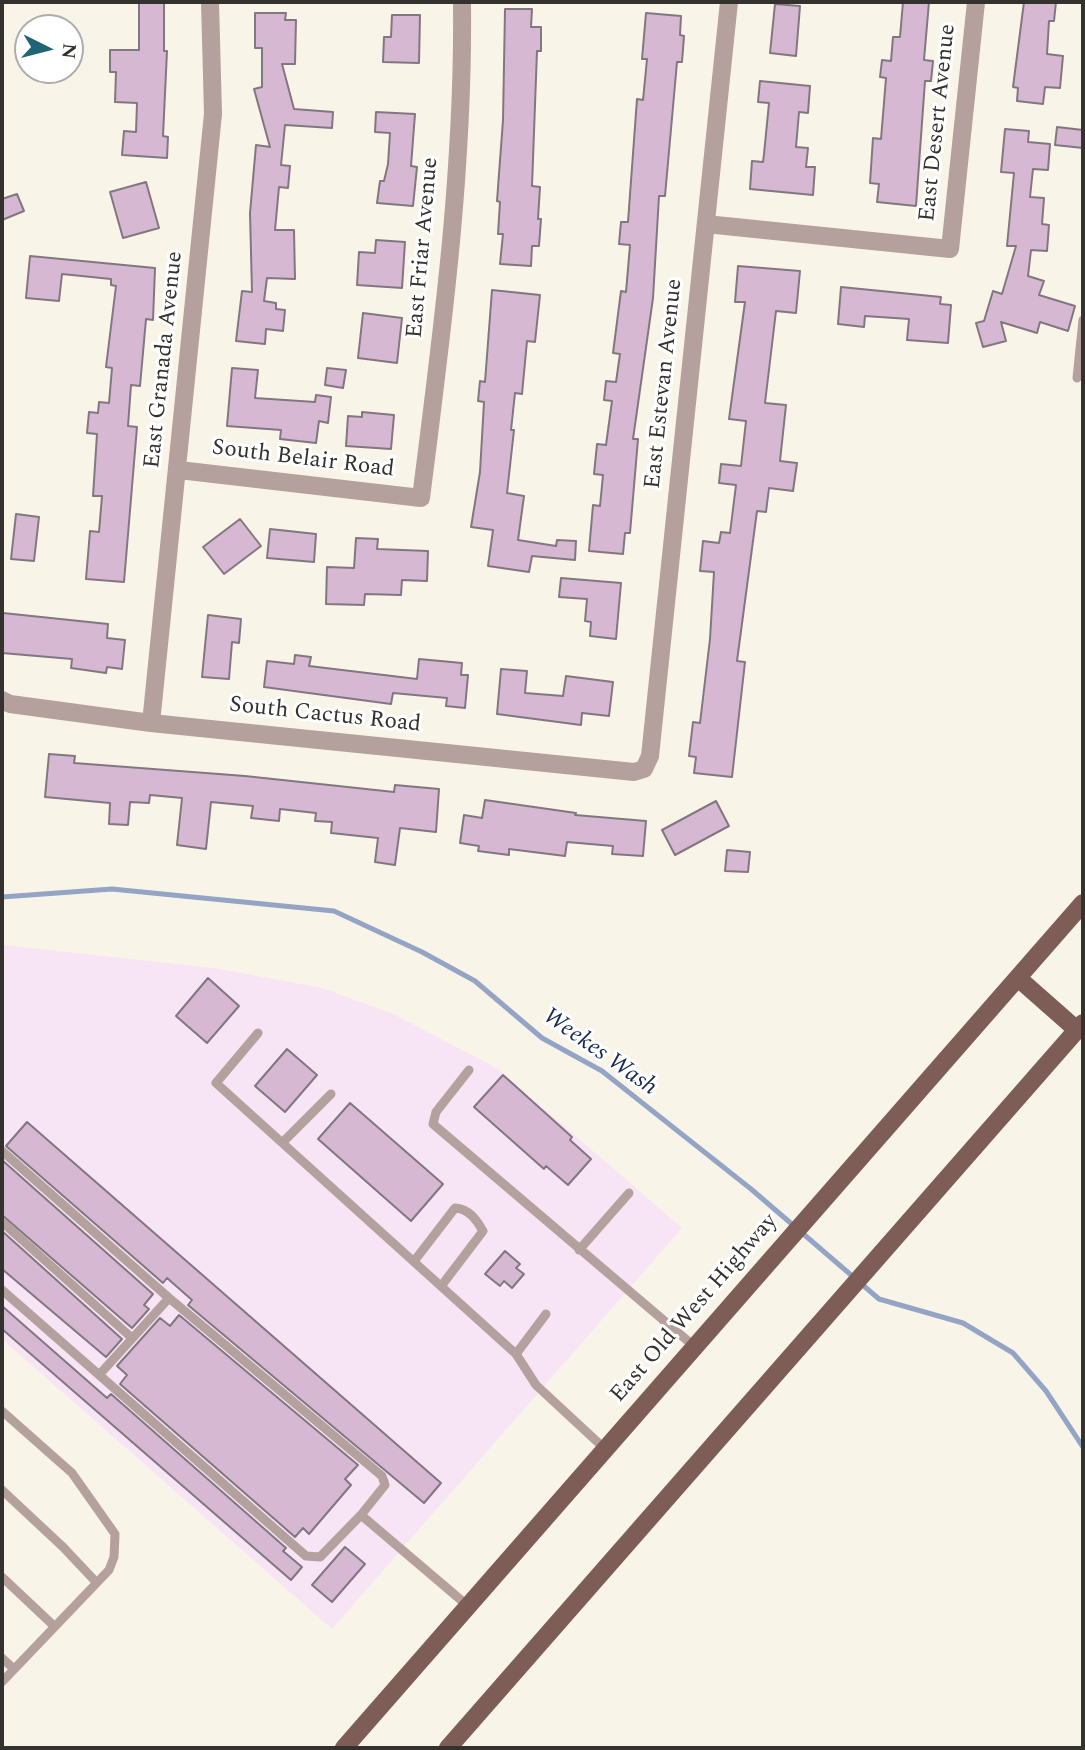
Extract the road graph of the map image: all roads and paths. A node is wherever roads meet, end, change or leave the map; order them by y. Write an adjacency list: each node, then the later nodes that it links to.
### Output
1 (210, 2): 8 (street, East Granada Avenue)
2 (462, 2): 9 (street, East Friar Avenue)
3 (729, 2): 5 (street, East Estevan Avenue)
4 (976, 2): 5 (street, East Desert Avenue)
5 (706, 224): 12 (street, East Estevan Avenue)
6 (1083, 320): 7 (lane)
7 (1077, 378)
8 (179, 470): 9 (street, South Belair Road); 11 (street, East Granada Avenue)
9 (421, 499)
10 (2, 700): 11 (street, South Cactus Road)
11 (151, 723): 12 (street, South Cactus Road)
12 (644, 769)
13 (1083, 903): 14 (main road, East Old West Highway)
14 (1018, 978): 15 (main road); 30 (main road, East Old West Highway)
15 (1080, 1026): 45 (main road)
16 (258, 1033): 19 (lane)
17 (469, 1070): 23 (lane)
18 (331, 1094): 19 (lane)
19 (283, 1142): 24 (lane)
20 (2, 1151): 27 (lane)
21 (629, 1193): 23 (lane)
22 (2, 1222): 29 (lane)
23 (579, 1250): 30 (lane)
24 (415, 1260): 25 (lane); 25 (lane)
25 (442, 1285): 31 (lane)
26 (2, 1290): 32 (lane)
27 (169, 1298): 29 (lane); 36 (lane)
28 (546, 1314): 31 (lane)
29 (132, 1338): 32 (lane)
30 (695, 1347): 34 (main road, East Old West Highway)
31 (516, 1354): 34 (lane)
32 (99, 1375): 36 (lane)
33 (2, 1411): 38 (lane)
34 (605, 1449): 39 (main road, East Old West Highway)
35 (2, 1490): 38 (lane)
36 (361, 1515): 39 (lane)
37 (2, 1577): 40 (lane)
38 (96, 1582): 40 (lane)
39 (468, 1606): 44 (main road, East Old West Highway)
40 (53, 1625): 42 (lane)
41 (2, 1658): 42 (lane)
42 (14, 1669): 43 (lane)
43 (2, 1682)
44 (344, 1748)
45 (448, 1748)

